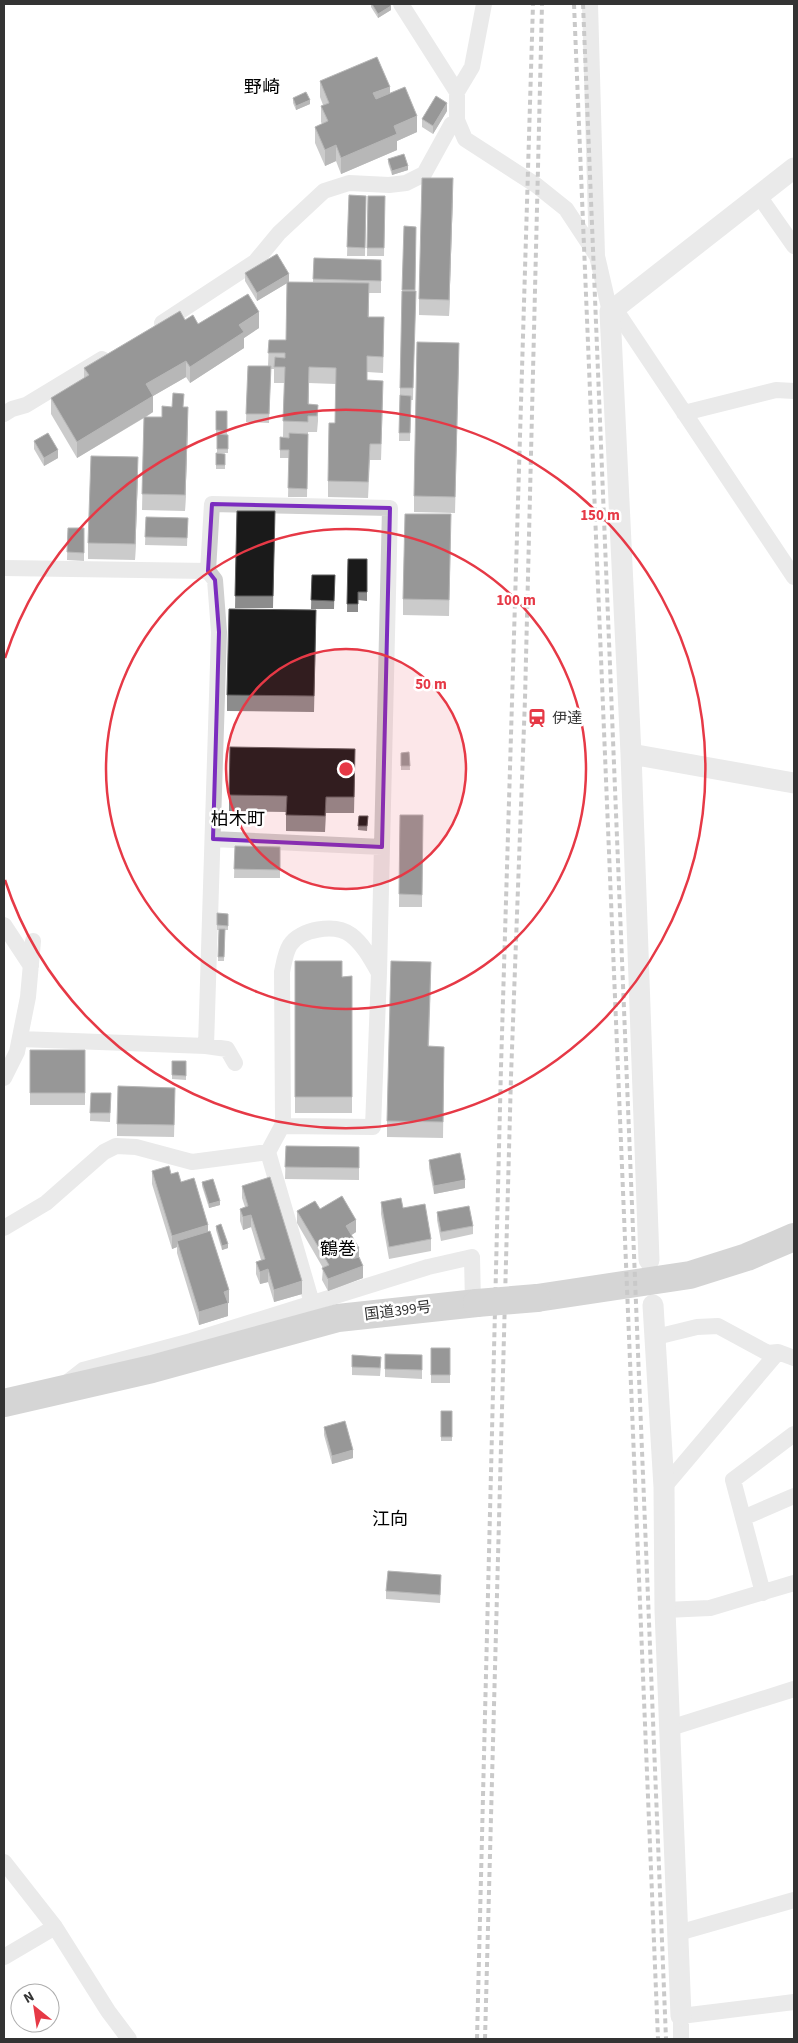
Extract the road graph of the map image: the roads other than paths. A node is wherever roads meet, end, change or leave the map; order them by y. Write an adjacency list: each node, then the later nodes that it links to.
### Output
1 (401, 4): 4 (street)
2 (484, 4): 4 (street)
3 (590, 4): 9 (street)
4 (457, 92): 5 (street)
5 (457, 120): 9 (street); 11 (street)
6 (794, 168): 7 (street)
7 (759, 196): 8 (street); 10 (street)
8 (794, 246)
9 (597, 256): 10 (street)
10 (613, 310): 14 (street); 19 (street)
11 (151, 330)
12 (117, 350): 15 (street)
13 (794, 391): 14 (street)
14 (684, 413): 18 (street)
15 (4, 414)
16 (4, 568): 17 (street)
17 (208, 571): 21 (street); 22 (street)
18 (794, 577)
19 (631, 754): 20 (street); 35 (street)
20 (794, 783)
21 (213, 840): 22 (street); 28 (street)
22 (382, 847): 26 (street)
23 (4, 925): 25 (street)
24 (33, 941): 25 (street)
25 (31, 966): 27 (street)
26 (379, 974): 31 (street); 31 (street)
27 (20, 1039): 28 (street); 30 (street)
28 (206, 1046): 29 (street)
29 (235, 1063)
30 (4, 1078)
31 (282, 1126): 32 (street)
32 (268, 1152): 33 (street); 36 (street)
33 (4, 1228)
34 (794, 1236): 37 (highway, 国道399号, bridge)
35 (649, 1260)
36 (312, 1303): 37 (street); 42 (street)
37 (475, 1303): 42 (highway, 国道399号)
38 (653, 1305): 39 (street)
39 (656, 1337): 40 (street); 45 (street)
40 (778, 1352): 41 (street); 45 (street)
41 (794, 1358)
42 (55, 1391): 43 (highway, 国道399号)
43 (4, 1403)
44 (794, 1434): 47 (street)
45 (664, 1487): 50 (street)
46 (794, 1496): 47 (street)
47 (743, 1518): 49 (street)
48 (794, 1584): 49 (street)
49 (763, 1593): 50 (street)
50 (665, 1610): 52 (street)
51 (794, 1689): 52 (street)
52 (670, 1728): 56 (street)
53 (4, 1862): 55 (street)
54 (794, 1900): 56 (street)
55 (55, 1927): 57 (street); 60 (street)
56 (678, 1933): 59 (street)
57 (4, 1957)
58 (794, 2002): 59 (street)
59 (681, 2016): 61 (street)
60 (129, 2039)
61 (681, 2039)

